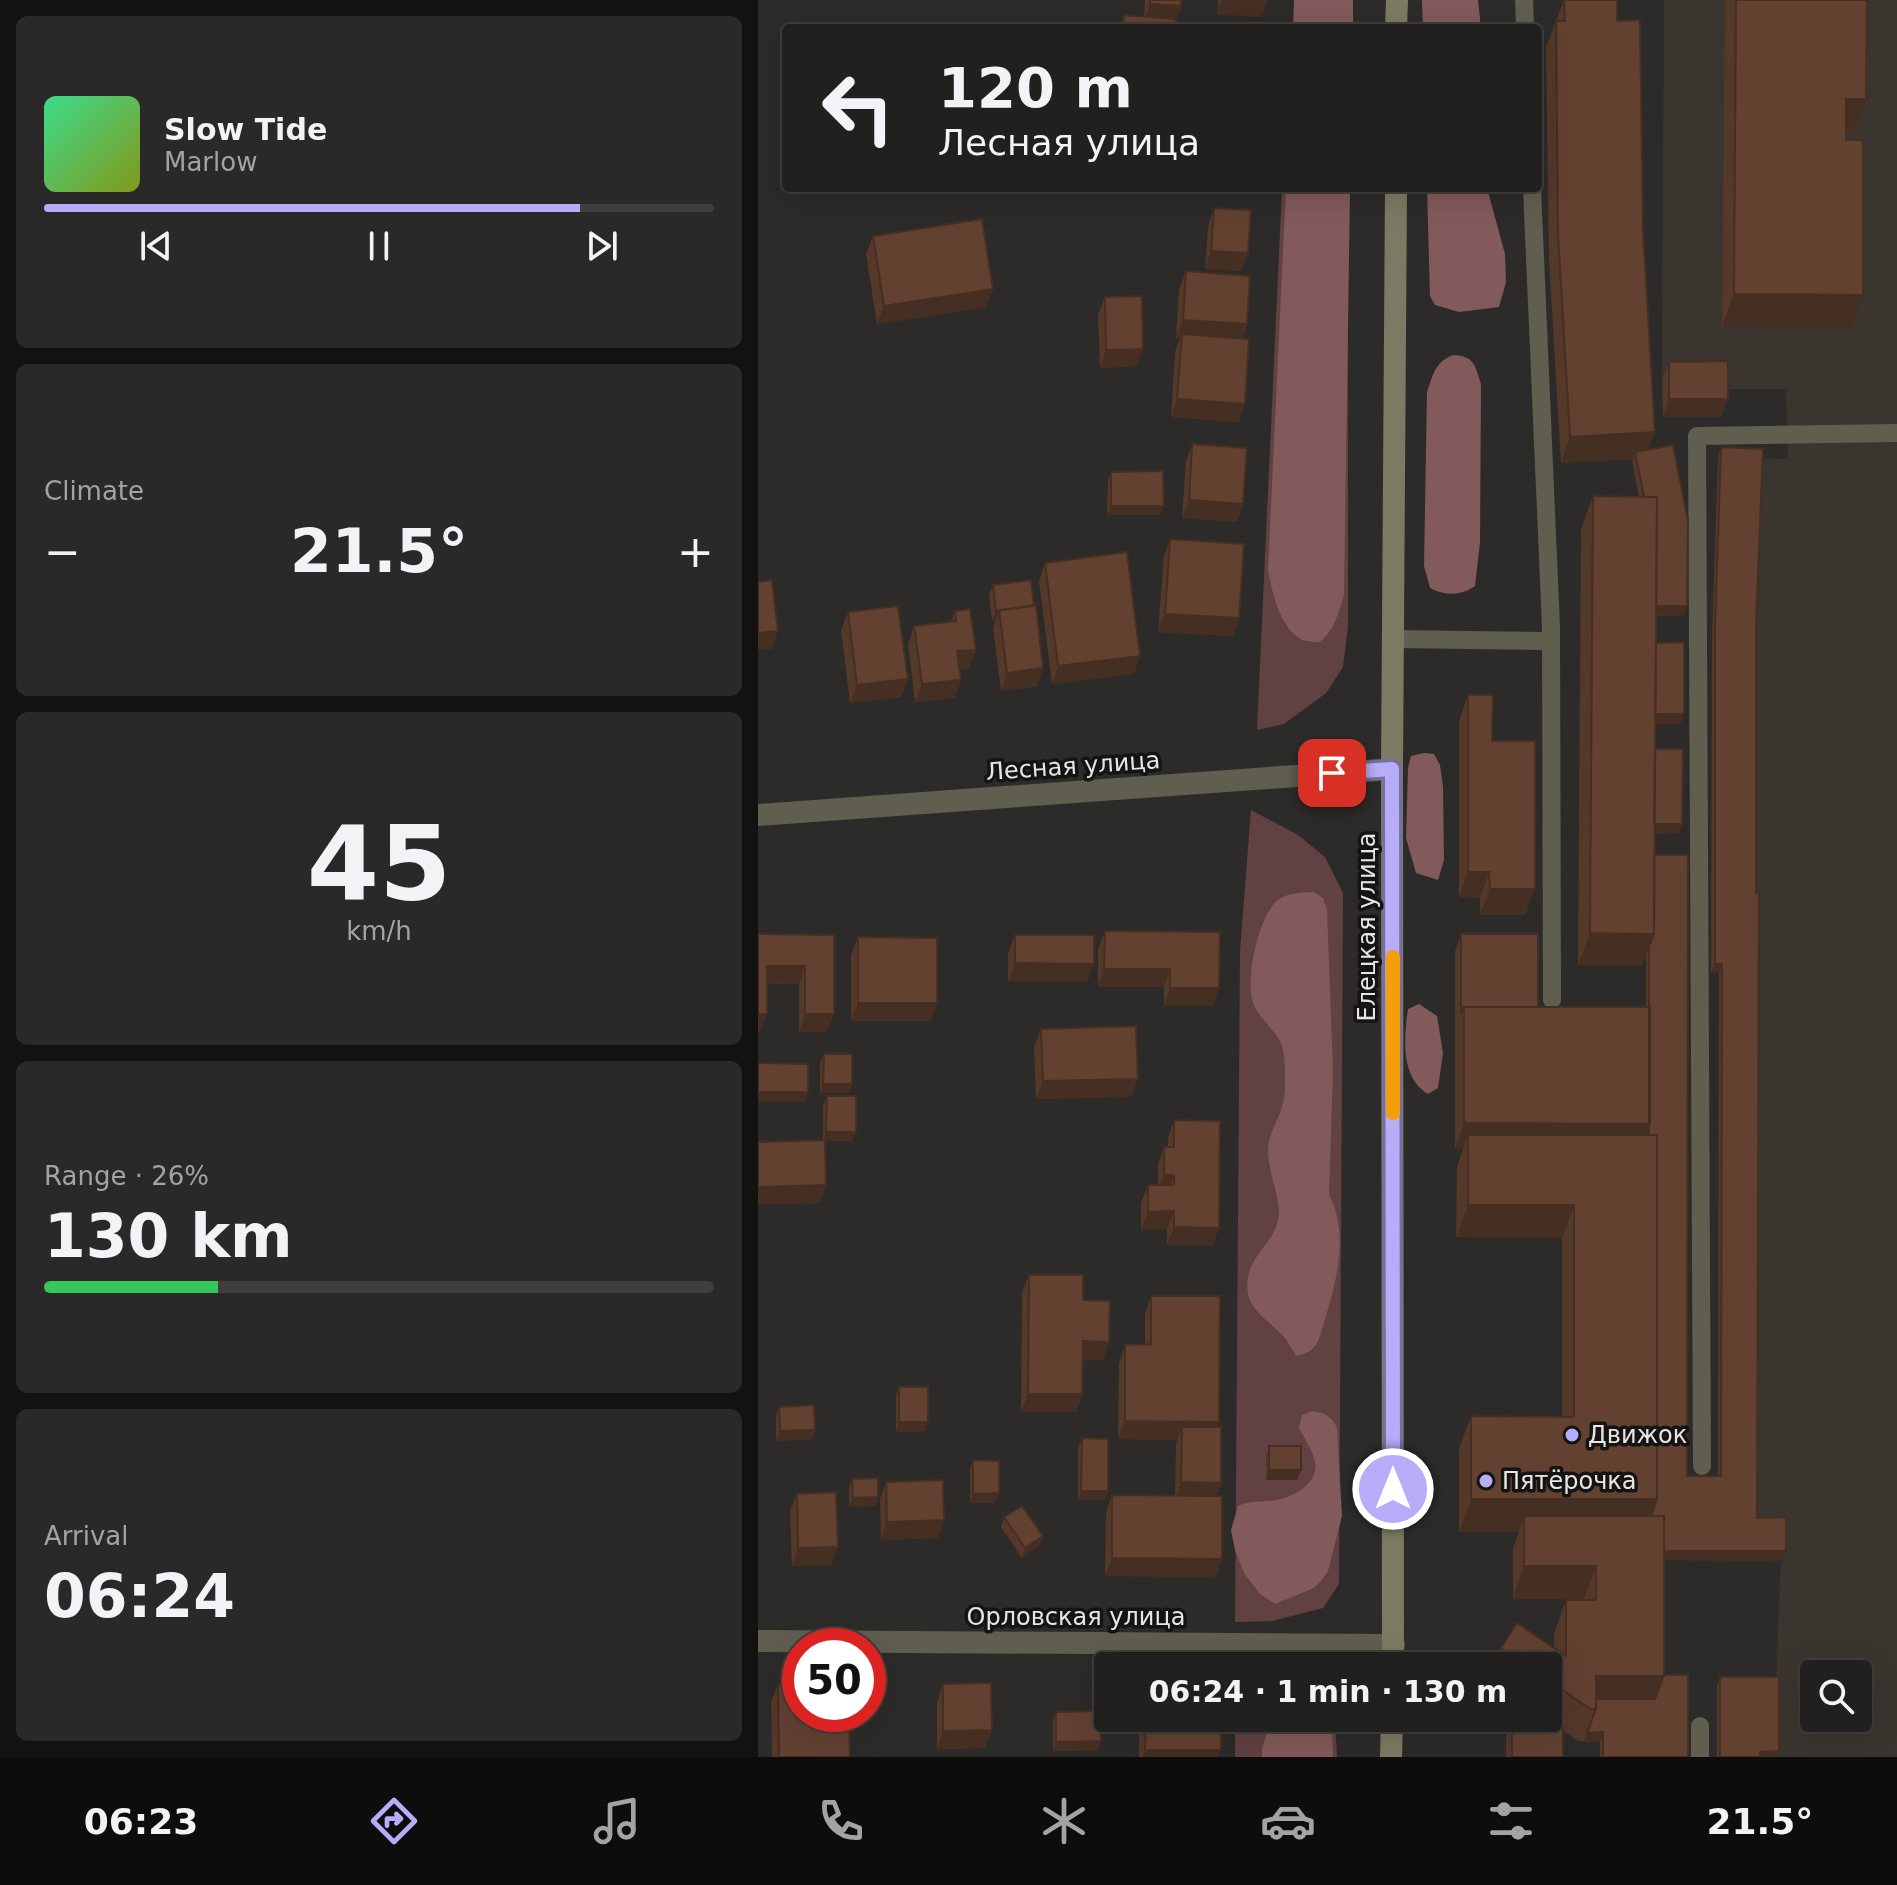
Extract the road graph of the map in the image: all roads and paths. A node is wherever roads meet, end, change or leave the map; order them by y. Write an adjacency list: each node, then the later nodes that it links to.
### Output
1 (1397, 0): 3 (main road)
2 (1524, 0): 4 (lane)
3 (1396, 24)
4 (1525, 24)
5 (1396, 192): 8 (main road, Елецкая улица)
6 (1532, 192): 9 (lane)
7 (1897, 433): 13 (lane)
8 (1393, 639): 9 (lane); 10 (main road, Елецкая улица)
9 (1551, 641): 12 (lane)
10 (1392, 769): 11 (street, Лесная улица); 16 (main road, Елецкая улица)
11 (758, 815)
12 (1552, 1000)
13 (1702, 1466)
14 (758, 1641): 15 (street, Орловская улица)
15 (1224, 1652)
16 (1393, 1652)
17 (1700, 1726): 20 (lane)
18 (1392, 1732): 19 (main road)
19 (1391, 1757)
20 (1700, 1757)

